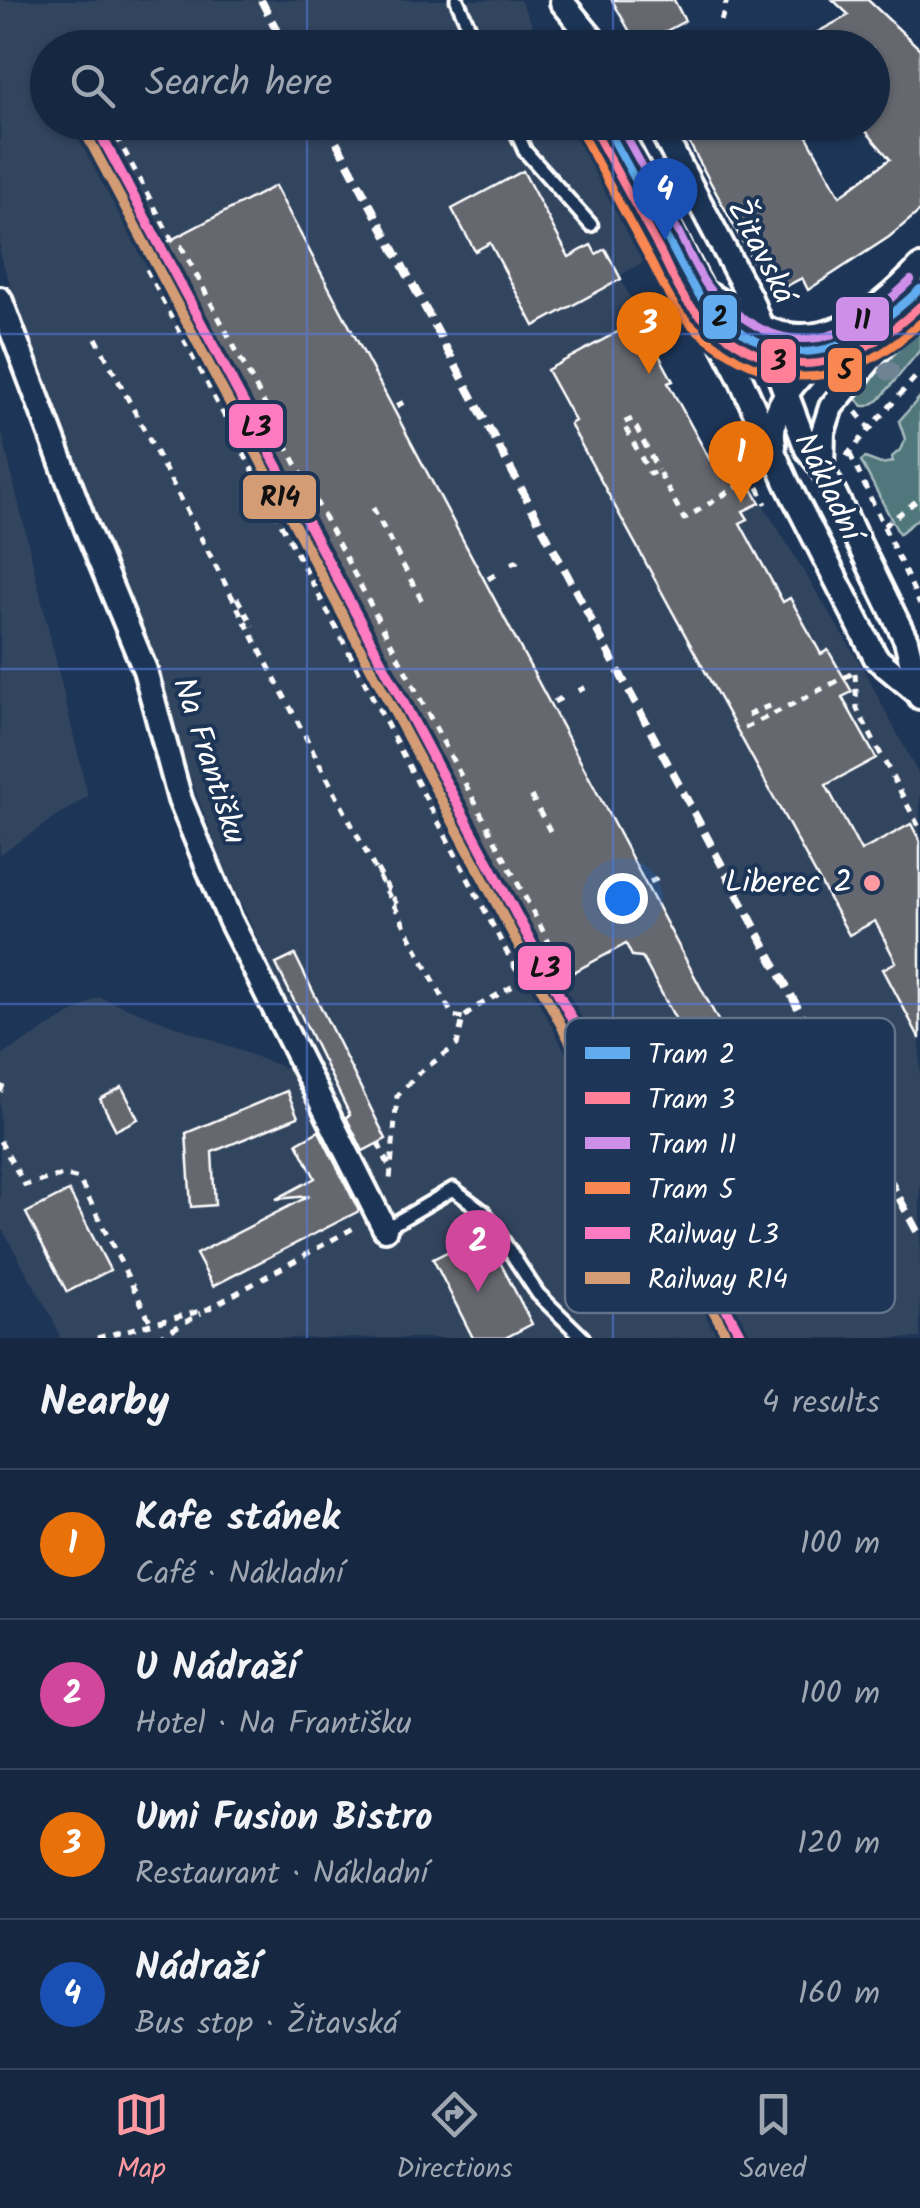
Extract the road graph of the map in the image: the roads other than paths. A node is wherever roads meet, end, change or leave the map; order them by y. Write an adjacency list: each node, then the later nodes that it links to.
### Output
1 (457, 0): 3 (lane)
2 (561, 1): 4 (street); 5 (street)
3 (470, 30)
4 (573, 30)
5 (585, 30)
6 (520, 140): 9 (lane)
7 (623, 140): 11 (street)
8 (667, 140): 12 (street, Žitavská)
9 (591, 224)
10 (920, 267): 15 (street)
11 (703, 292): 16 (street); 18 (street, Nákladní)
12 (750, 298): 16 (street, Žitavská); 17 (street)
13 (0, 300): 24 (street, Na Františku)
14 (920, 300): 19 (street)
15 (853, 324): 17 (street); 20 (street)
16 (762, 327): 17 (street); 20 (street, Žitavská)
17 (819, 335)
18 (739, 374): 20 (street); 21 (street, Nákladní)
19 (844, 390): 20 (street); 22 (street)
20 (786, 402): 21 (street); 22 (street, Žitavská)
21 (777, 460): 23 (street, Nákladní)
22 (822, 468): 23 (street, Nákladní)
23 (919, 695)
24 (386, 1229): 25 (lane)
25 (583, 1338)

